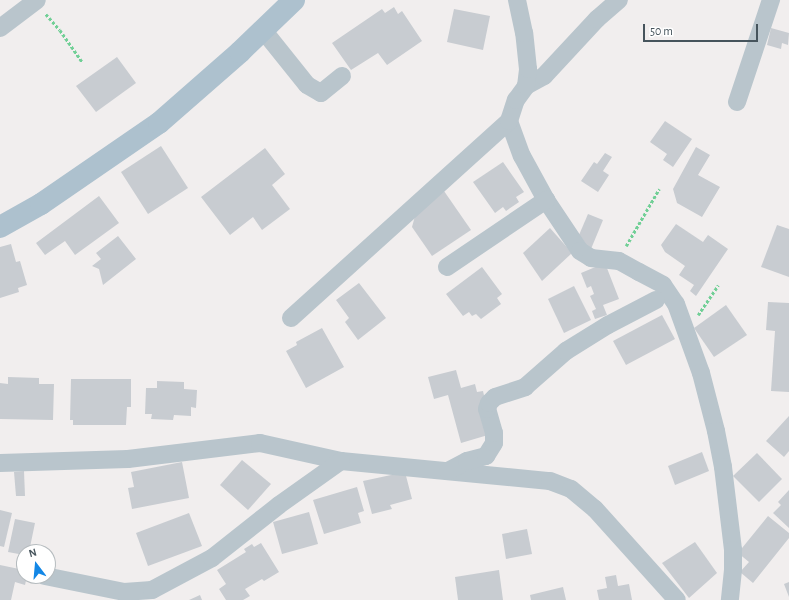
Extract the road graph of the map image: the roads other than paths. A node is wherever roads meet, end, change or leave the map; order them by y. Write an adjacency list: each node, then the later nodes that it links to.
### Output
1 (294, 0): 7 (main road)
2 (517, 0): 9 (street)
3 (620, 0): 9 (street)
4 (770, 0): 10 (street)
5 (36, 1): 6 (street)
6 (0, 28)
7 (263, 30): 8 (street); 13 (main road)
8 (342, 76)
9 (526, 86): 11 (street)
10 (737, 102)
11 (509, 121): 12 (street); 16 (street)
12 (546, 200): 14 (street); 22 (street)
13 (0, 226)
14 (447, 267)
15 (656, 300): 19 (street)
16 (291, 318)
17 (341, 461): 18 (street); 19 (street); 20 (street)
18 (0, 463)
19 (447, 471): 21 (street)
20 (56, 578)
21 (676, 600)
22 (730, 600)

